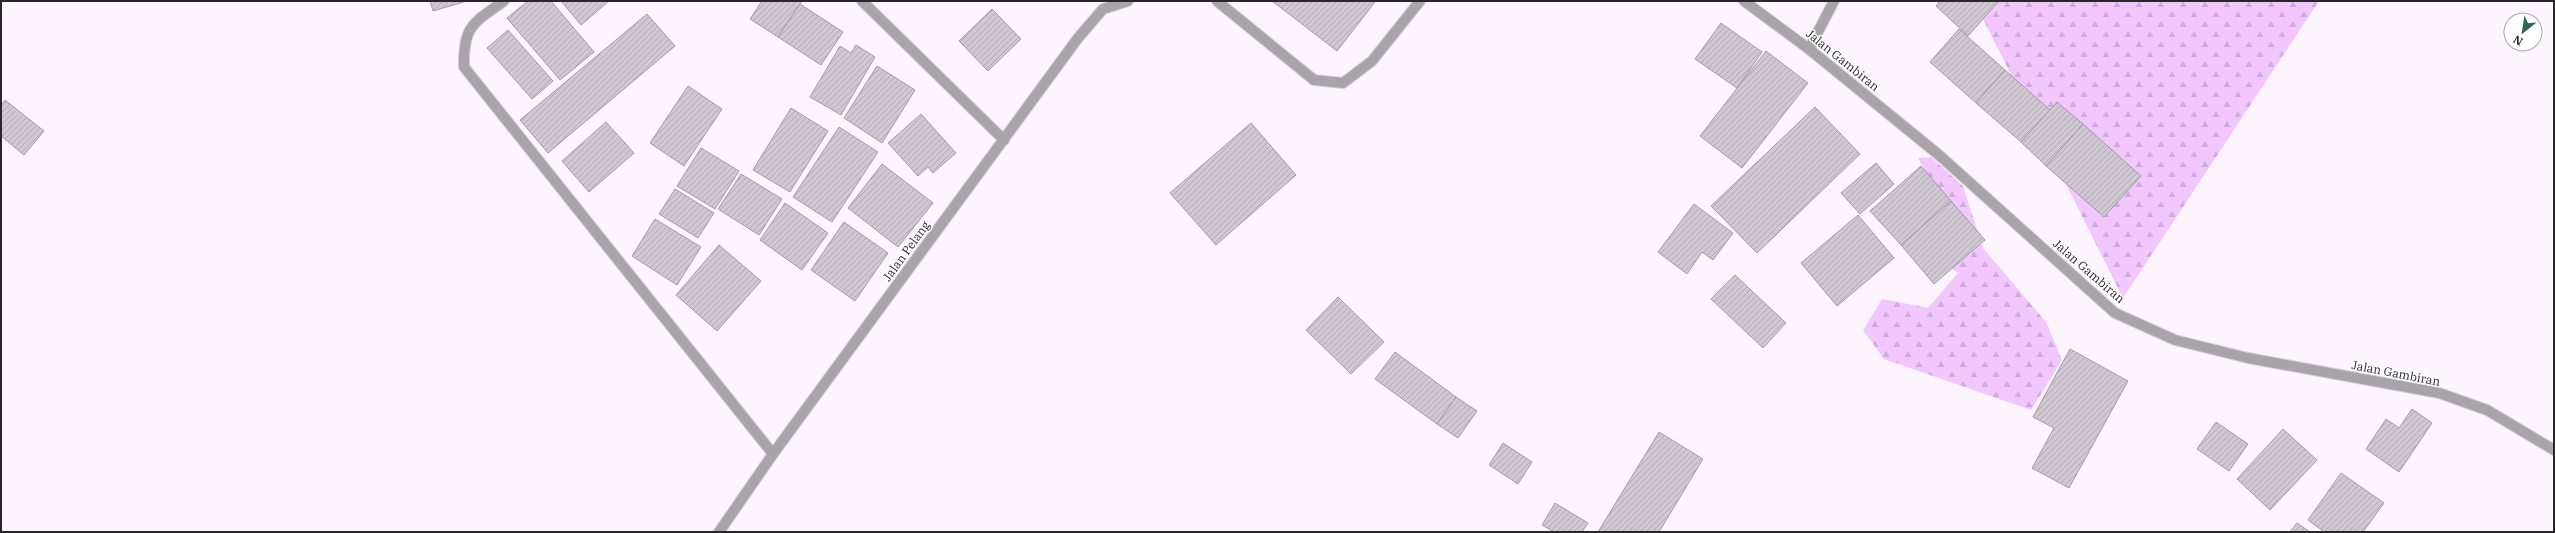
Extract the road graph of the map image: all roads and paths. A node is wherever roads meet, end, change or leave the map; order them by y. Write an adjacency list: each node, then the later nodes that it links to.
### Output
1 (504, 1): 11 (street)
2 (862, 1): 9 (street)
3 (1128, 1): 9 (street, Jalan Pelang)
4 (1217, 1): 5 (street)
5 (1420, 1)
6 (1744, 1): 8 (street, Jalan Gambiran)
7 (1834, 1): 8 (street)
8 (1809, 49): 10 (street, Jalan Gambiran)
9 (1004, 140): 11 (street, Jalan Pelang)
10 (2554, 450)
11 (773, 454): 12 (street, Jalan Pelang)
12 (719, 532)

